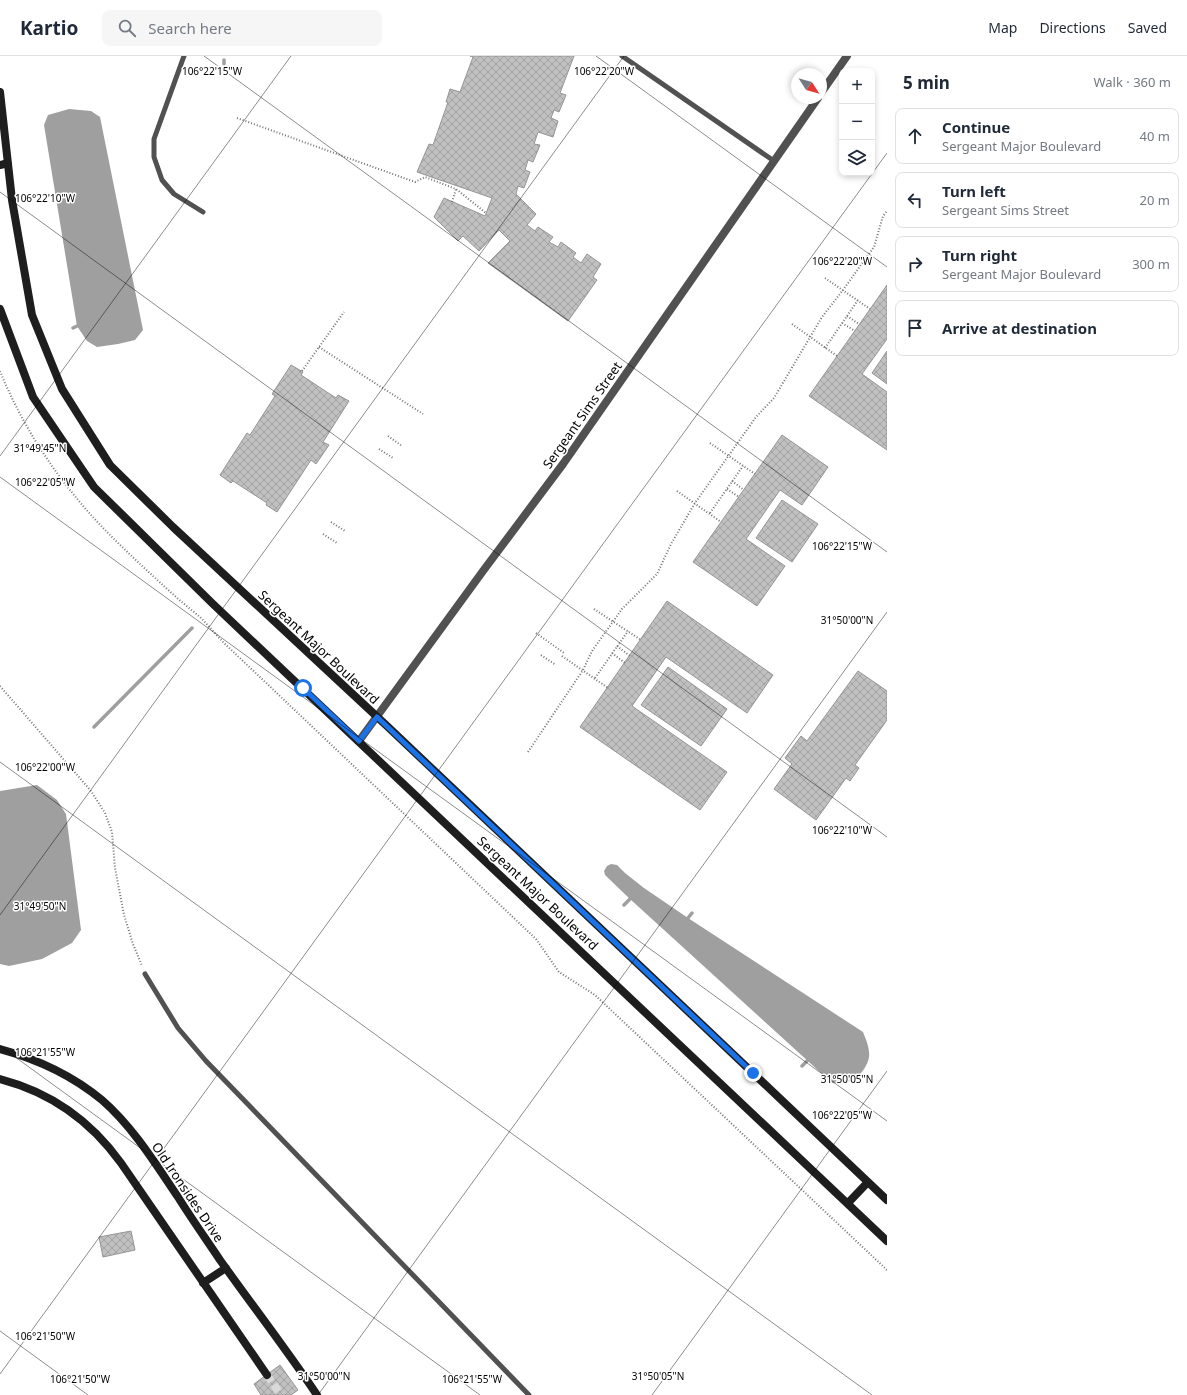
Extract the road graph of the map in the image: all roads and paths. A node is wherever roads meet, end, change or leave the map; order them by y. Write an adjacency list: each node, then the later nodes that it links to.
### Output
1 (184, 56): 13 (lane)
2 (622, 56): 8 (lane)
3 (847, 56): 4 (street)
4 (827, 84)
5 (0, 92): 9 (street, Sergeant Major Boulevard)
6 (814, 104): 8 (street, Sergeant Sims Street)
7 (237, 118): 10 (path)
8 (774, 161): 68 (street, Sergeant Sims Street)
9 (4, 164): 68 (street, Sergeant Major Boulevard)
10 (456, 189): 11 (path); 14 (path)
11 (452, 202)
12 (887, 211): 16 (path)
13 (203, 212)
14 (486, 213)
15 (824, 278): 16 (path)
16 (844, 290): 17 (path); 26 (path)
17 (858, 300): 19 (path); 21 (path)
18 (0, 309): 69 (street, Sergeant Major Boulevard)
19 (870, 309)
20 (344, 312): 27 (path)
21 (847, 316): 22 (path); 24 (path)
22 (842, 323): 25 (path); 28 (path)
23 (792, 324): 26 (path)
24 (859, 324)
25 (855, 331)
26 (810, 337): 28 (path); 37 (path)
27 (319, 347): 31 (path); 32 (path)
28 (825, 348): 29 (path)
29 (837, 356)
30 (0, 371): 79 (path)
31 (302, 371)
32 (423, 414)
33 (388, 436): 35 (path)
34 (710, 444): 37 (path)
35 (402, 446)
36 (379, 449): 38 (path)
37 (728, 456): 39 (path); 46 (path)
38 (393, 458)
39 (742, 466): 40 (path); 41 (path)
40 (755, 474)
41 (732, 481): 42 (path); 43 (path)
42 (727, 488): 45 (path); 47 (path)
43 (744, 490)
44 (677, 491): 46 (path)
45 (739, 497)
46 (695, 503): 47 (path); 54 (path)
47 (710, 513): 49 (path)
48 (330, 522): 50 (path)
49 (721, 522)
50 (345, 532)
51 (323, 534): 52 (path)
52 (337, 543)
53 (594, 609): 54 (path)
54 (613, 621): 55 (path); 64 (path)
55 (628, 631): 57 (path); 58 (path)
56 (536, 633): 64 (path)
57 (641, 640)
58 (617, 646): 59 (path); 61 (path)
59 (612, 653): 62 (path); 65 (path)
60 (541, 655): 63 (path)
61 (630, 656)
62 (625, 663)
63 (556, 665)
64 (582, 670): 65 (path); 70 (path)
65 (595, 678): 67 (path)
66 (0, 686): 71 (path)
67 (608, 688)
68 (377, 717): 69 (street, Sergeant Sims Street); 74 (street, Sergeant Major Boulevard)
69 (359, 741): 76 (street, Sergeant Major Boulevard)
70 (528, 752)
71 (145, 974): 83 (lane)
72 (0, 1049): 78 (street, Old Ironsides Drive)
73 (0, 1079): 80 (street)
74 (868, 1182): 75 (street, Sergeant Major Boulevard); 76 (street)
75 (887, 1200)
76 (848, 1203): 77 (street, Sergeant Major Boulevard)
77 (887, 1241)
78 (226, 1268): 80 (street); 82 (street, Old Ironsides Drive)
79 (887, 1270)
80 (204, 1283): 81 (street)
81 (267, 1375)
82 (317, 1395)
83 (529, 1395)

